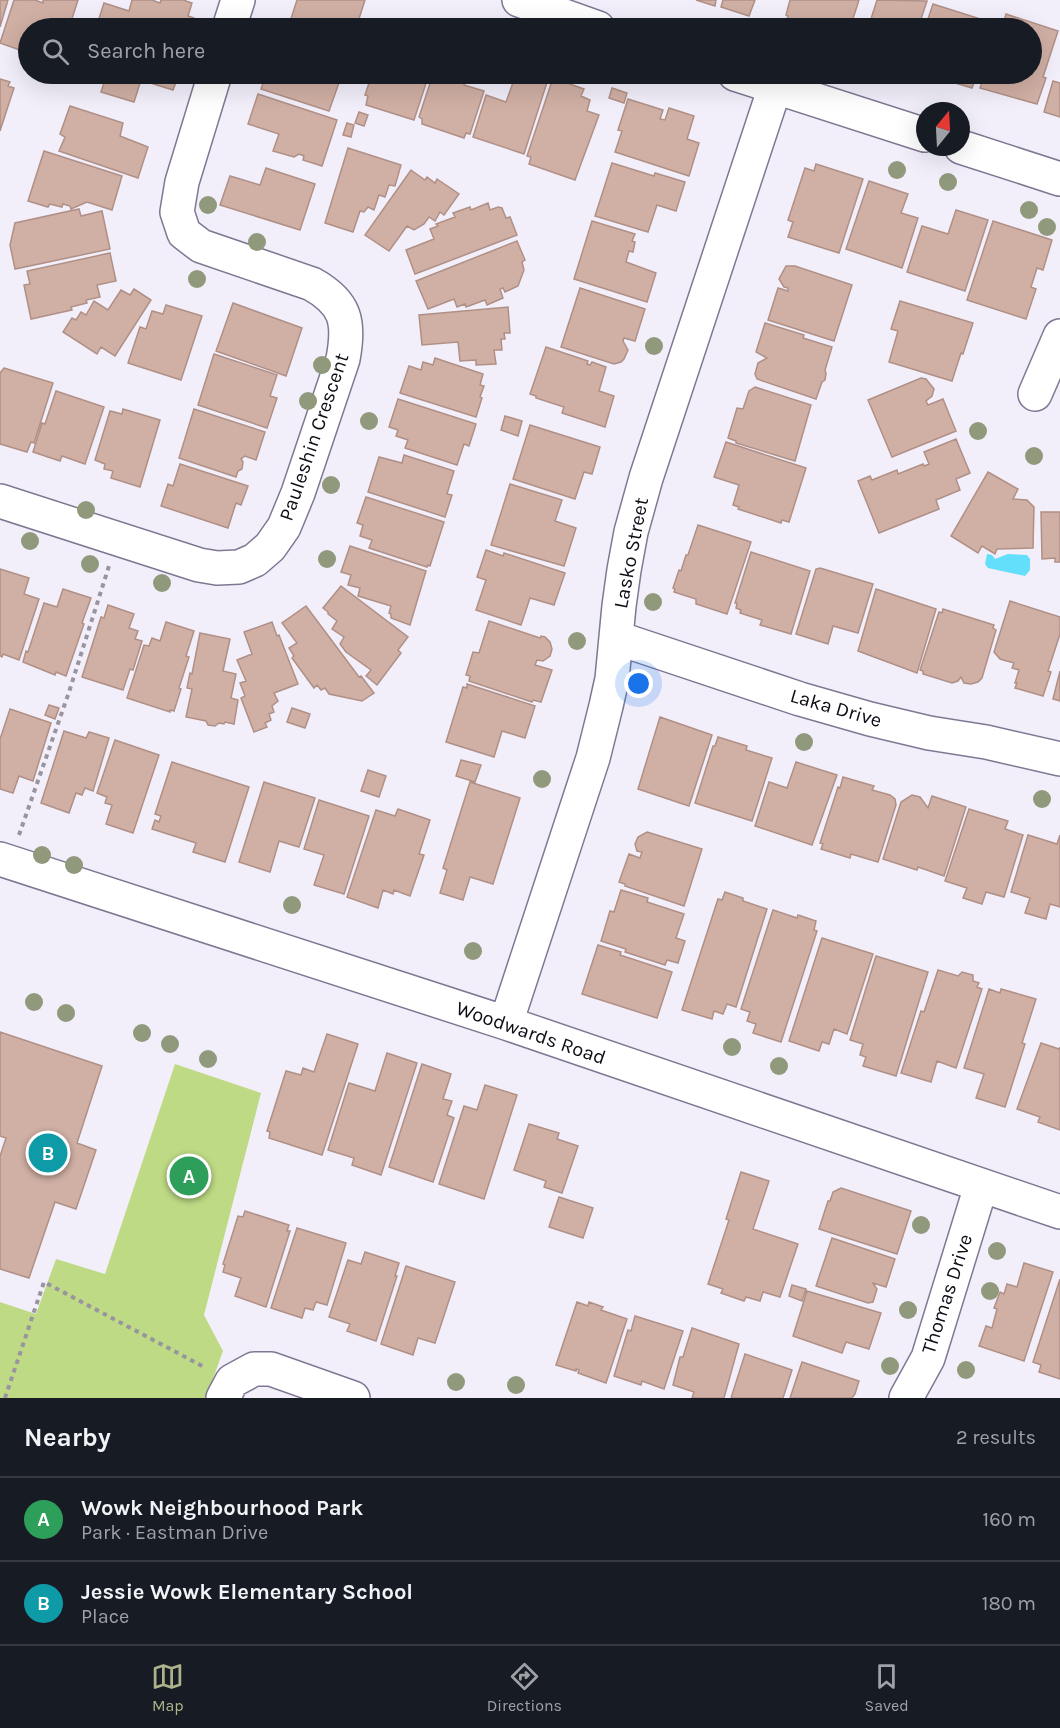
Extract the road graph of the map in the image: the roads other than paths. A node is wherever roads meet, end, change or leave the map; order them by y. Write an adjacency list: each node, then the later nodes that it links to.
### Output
1 (238, 0): 3 (street)
2 (519, 0): 4 (street)
3 (232, 18)
4 (570, 18)
5 (212, 84): 13 (street, Pauleshin Crescent)
6 (766, 84): 7 (street)
7 (775, 87): 8 (street); 14 (street, Lasko Street)
8 (916, 132)
9 (970, 150): 10 (street)
10 (1060, 179)
11 (1060, 336): 12 (street)
12 (1035, 394)
13 (0, 501)
14 (617, 638): 15 (street, Laka Drive); 17 (street, Lasko Street)
15 (1060, 759)
16 (9, 847): 17 (street, Woodwards Road)
17 (506, 1023): 18 (street, Woodwards Road)
18 (981, 1186): 19 (street, Woodwards Road); 22 (street, Thomas Drive)
19 (1060, 1212)
20 (228, 1390): 21 (street)
21 (353, 1398)
22 (906, 1398)

